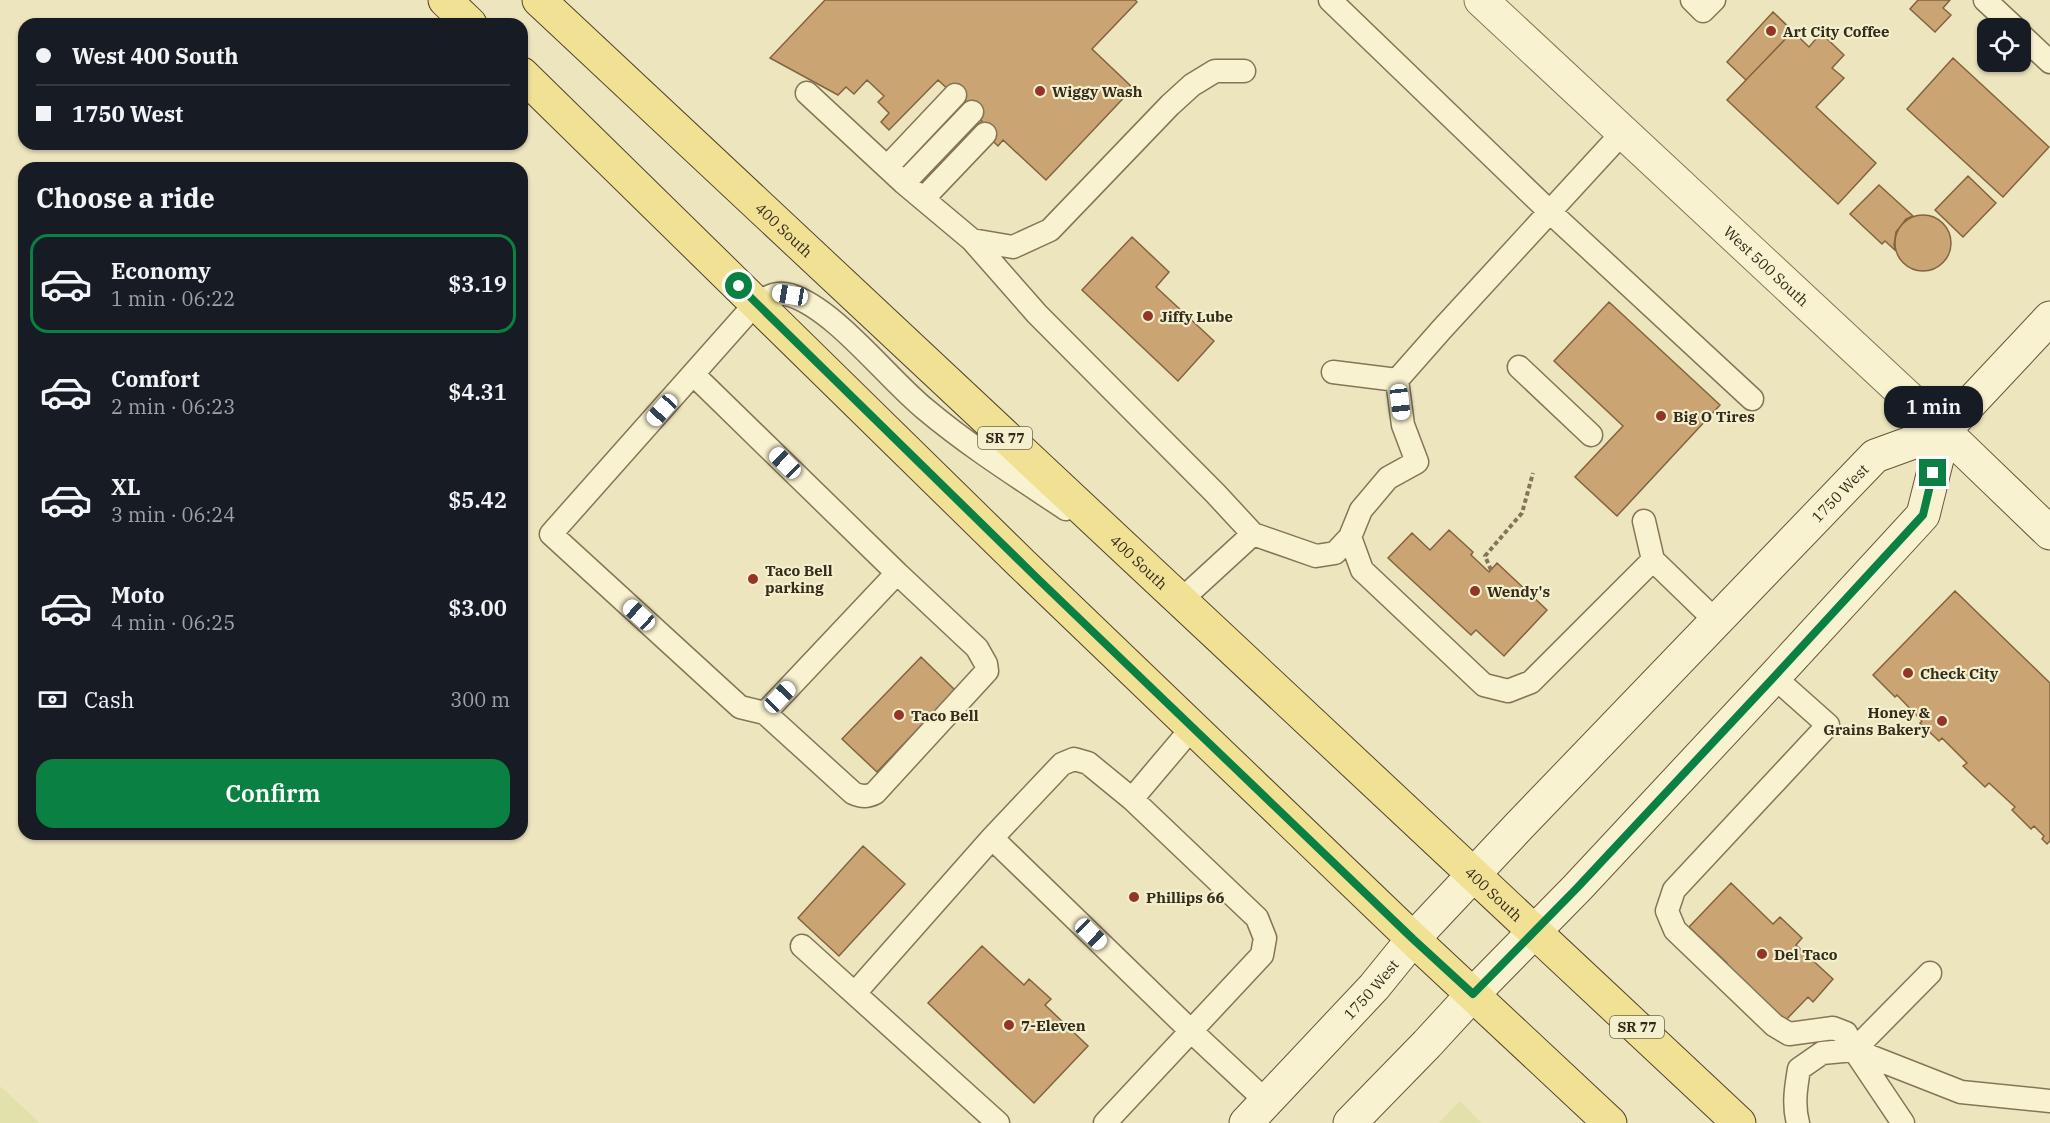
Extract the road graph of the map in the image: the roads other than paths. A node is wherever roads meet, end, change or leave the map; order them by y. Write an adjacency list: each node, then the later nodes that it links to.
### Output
1 (445, 0): 8 (main road)
2 (539, 0): 37 (main road, 400 South / SR 77)
3 (1330, 0): 22 (lane)
4 (1481, 0): 17 (main road, West 500 South)
5 (1692, 0): 6 (lane)
6 (1714, 0)
7 (1985, 0): 9 (lane)
8 (464, 18)
9 (2004, 18)
10 (2031, 44): 11 (lane)
11 (2050, 62)
12 (1244, 71): 23 (lane)
13 (528, 80): 24 (main road)
14 (807, 93): 19 (lane)
15 (955, 95): 19 (lane)
16 (972, 112): 20 (lane)
17 (1624, 131): 22 (lane); 31 (main road, West 500 South)
18 (985, 134): 21 (lane)
19 (887, 167): 20 (lane)
20 (904, 183): 21 (lane)
21 (923, 199): 23 (lane)
22 (1550, 212): 29 (lane); 30 (lane)
23 (972, 240): 35 (lane)
24 (756, 303): 28 (lane); 37 (lane); 44 (main road)
25 (2050, 318): 31 (main road)
26 (1520, 367): 32 (lane)
27 (1333, 372): 29 (lane)
28 (694, 375): 39 (lane); 43 (lane)
29 (1397, 380): 36 (lane)
30 (1752, 399)
31 (1944, 431): 34 (main road, West 500 South); 41 (main road, 1750 West); 42 (main road)
32 (1591, 435)
33 (1644, 521): 38 (lane)
34 (2050, 533)
35 (1253, 534): 36 (lane); 40 (lane)
36 (1350, 537): 38 (lane)
37 (1126, 551): 40 (main road, 400 South / SR 77)
38 (1653, 560): 41 (lane)
39 (897, 573): 43 (lane); 43 (lane)
40 (1180, 601): 47 (main road, 400 South / SR 77)
41 (1716, 621): 47 (main road, 1750 West)
42 (1774, 677): 48 (main road); 55 (lane)
43 (765, 713)
44 (1192, 728): 45 (lane); 49 (main road)
45 (1132, 799): 46 (lane); 54 (lane)
46 (992, 838): 52 (lane); 54 (lane)
47 (1473, 876): 48 (main road, 400 South / SR 77); 49 (main road, 1750 West)
48 (1536, 931): 53 (main road); 62 (main road, 400 South / SR 77)
49 (1413, 939): 53 (main road); 57 (main road, 1750 West)
50 (802, 946): 52 (lane)
51 (1930, 973): 55 (lane)
52 (855, 993): 58 (lane)
53 (1473, 994): 60 (main road); 61 (main road)
54 (1191, 1031): 57 (lane); 59 (lane)
55 (1854, 1050): 56 (lane); 63 (lane); 64 (lane)
56 (2050, 1101)
57 (1256, 1112)
58 (998, 1123)
59 (1105, 1123)
60 (1350, 1123)
61 (1610, 1123)
62 (1739, 1123)
63 (1798, 1123)
64 (1904, 1123)

